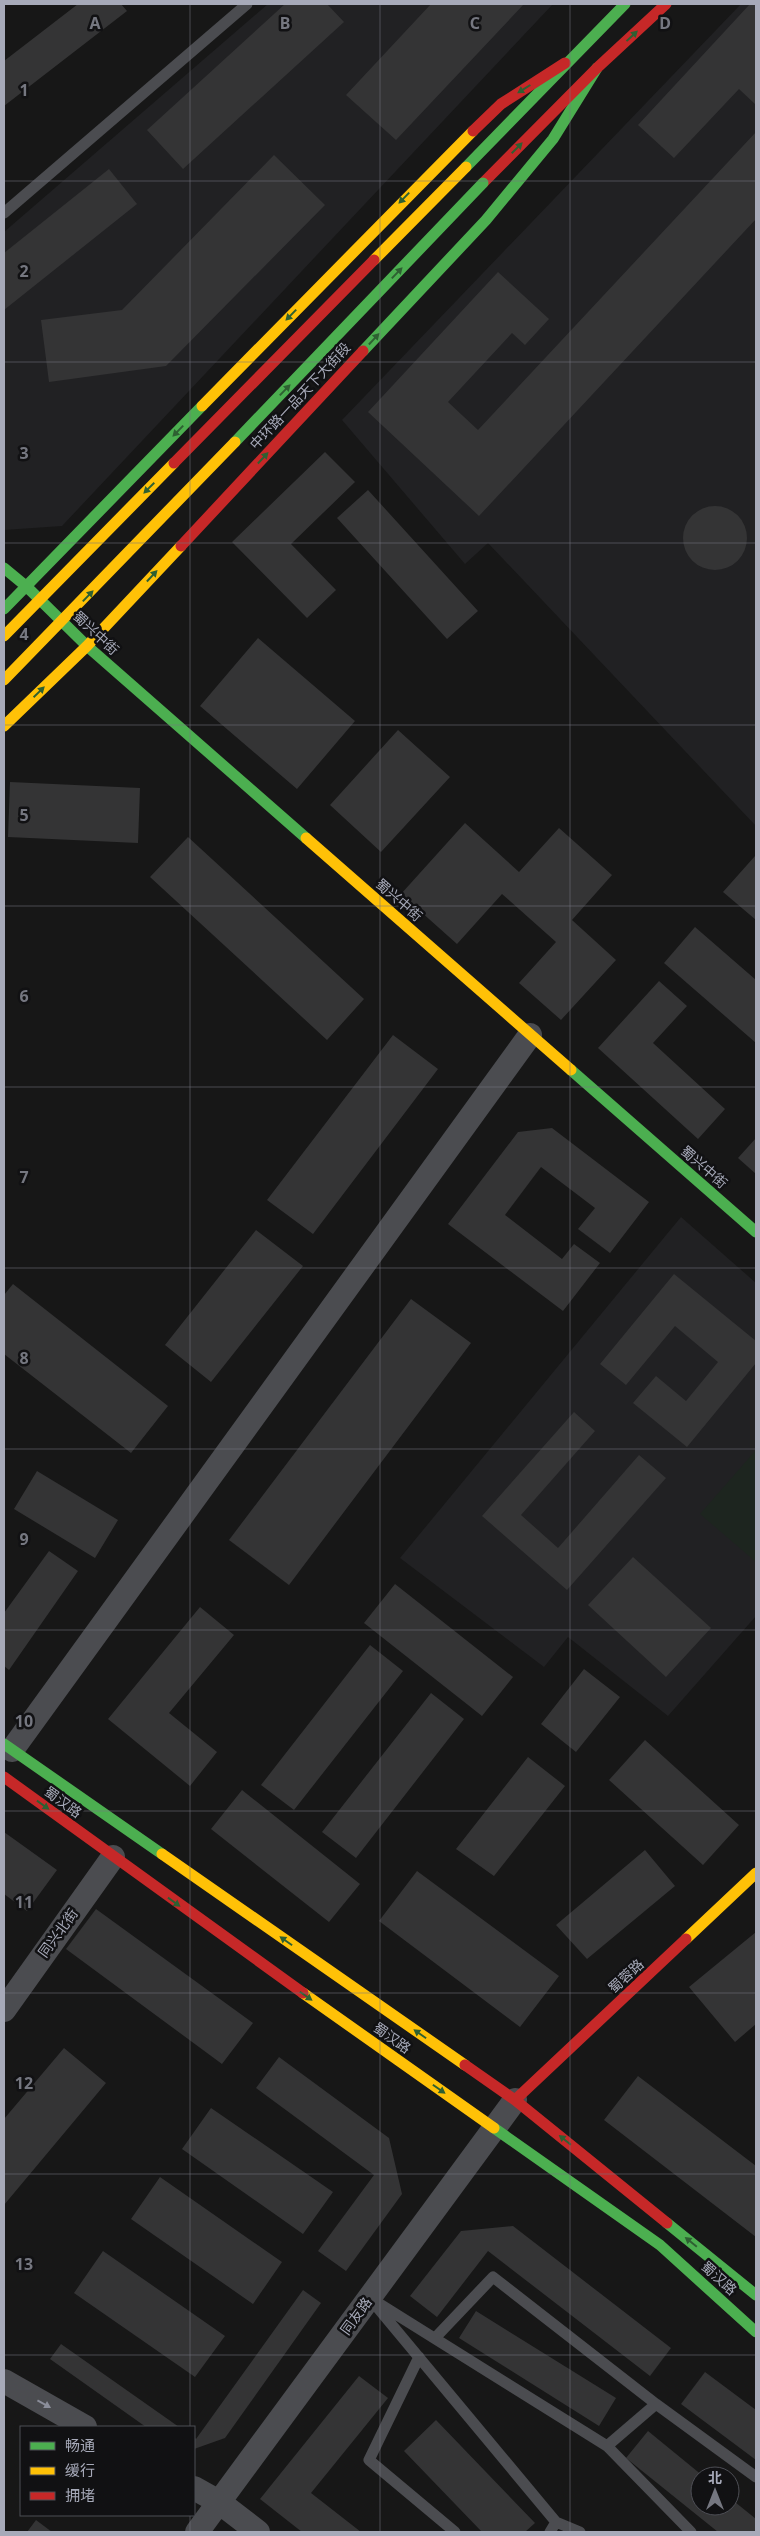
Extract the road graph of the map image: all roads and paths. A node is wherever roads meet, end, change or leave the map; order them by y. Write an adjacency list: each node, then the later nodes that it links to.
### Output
1 (247, 4): 6 (lane)
2 (625, 4): 4 (main road)
3 (666, 4): 5 (main road, 中环路一品天下大街段, one-way to 3)
4 (565, 63): 8 (main road, one-way to 8); 10 (main road, one-way to 10, bridge)
5 (597, 68): 11 (main road, 中环路一品天下大街段, one-way to 5); 12 (main road, 中环路一品天下大街段, one-way to 5, bridge)
6 (4, 213)
7 (4, 568): 8 (main road, 蜀兴中街)
8 (27, 587): 9 (main road); 11 (main road, 蜀兴中街)
9 (4, 609)
10 (4, 636)
11 (87, 646): 13 (main road, 中环路一品天下大街段, one-way to 11); 14 (main road, 蜀兴中街)
12 (4, 680)
13 (4, 726)
14 (530, 1035): 15 (main road, 蜀兴中街); 16 (street)
15 (756, 1232)
16 (8, 1747): 21 (main road, 蜀汉路, one-way to 16)
17 (4, 1777): 18 (main road, 蜀汉路, one-way to 18)
18 (113, 1857): 20 (street, 同兴北街); 22 (main road, 蜀汉路, one-way to 22)
19 (756, 1873): 21 (main road, 蜀蓉路)
20 (4, 2010)
21 (516, 2100): 22 (street, 同友路); 23 (main road, 蜀汉路, one-way to 21)
22 (495, 2128): 24 (street, 同友路); 25 (main road, 蜀汉路)
23 (756, 2295)
24 (370, 2298): 26 (lane); 27 (lane); 34 (street, 同友路)
25 (756, 2332)
26 (435, 2338): 29 (lane); 31 (lane)
27 (420, 2357): 35 (lane); 38 (lane)
28 (4, 2381): 30 (street, one-way to 30)
29 (656, 2404): 31 (lane); 32 (lane)
30 (83, 2426)
31 (607, 2446): 41 (lane)
32 (756, 2477)
33 (195, 2489): 34 (street)
34 (219, 2502): 36 (street, 同友路); 37 (street)
35 (556, 2522): 39 (lane); 40 (lane)
36 (197, 2532)
37 (258, 2532)
38 (455, 2532)
39 (550, 2532)
40 (580, 2532)
41 (691, 2532)

